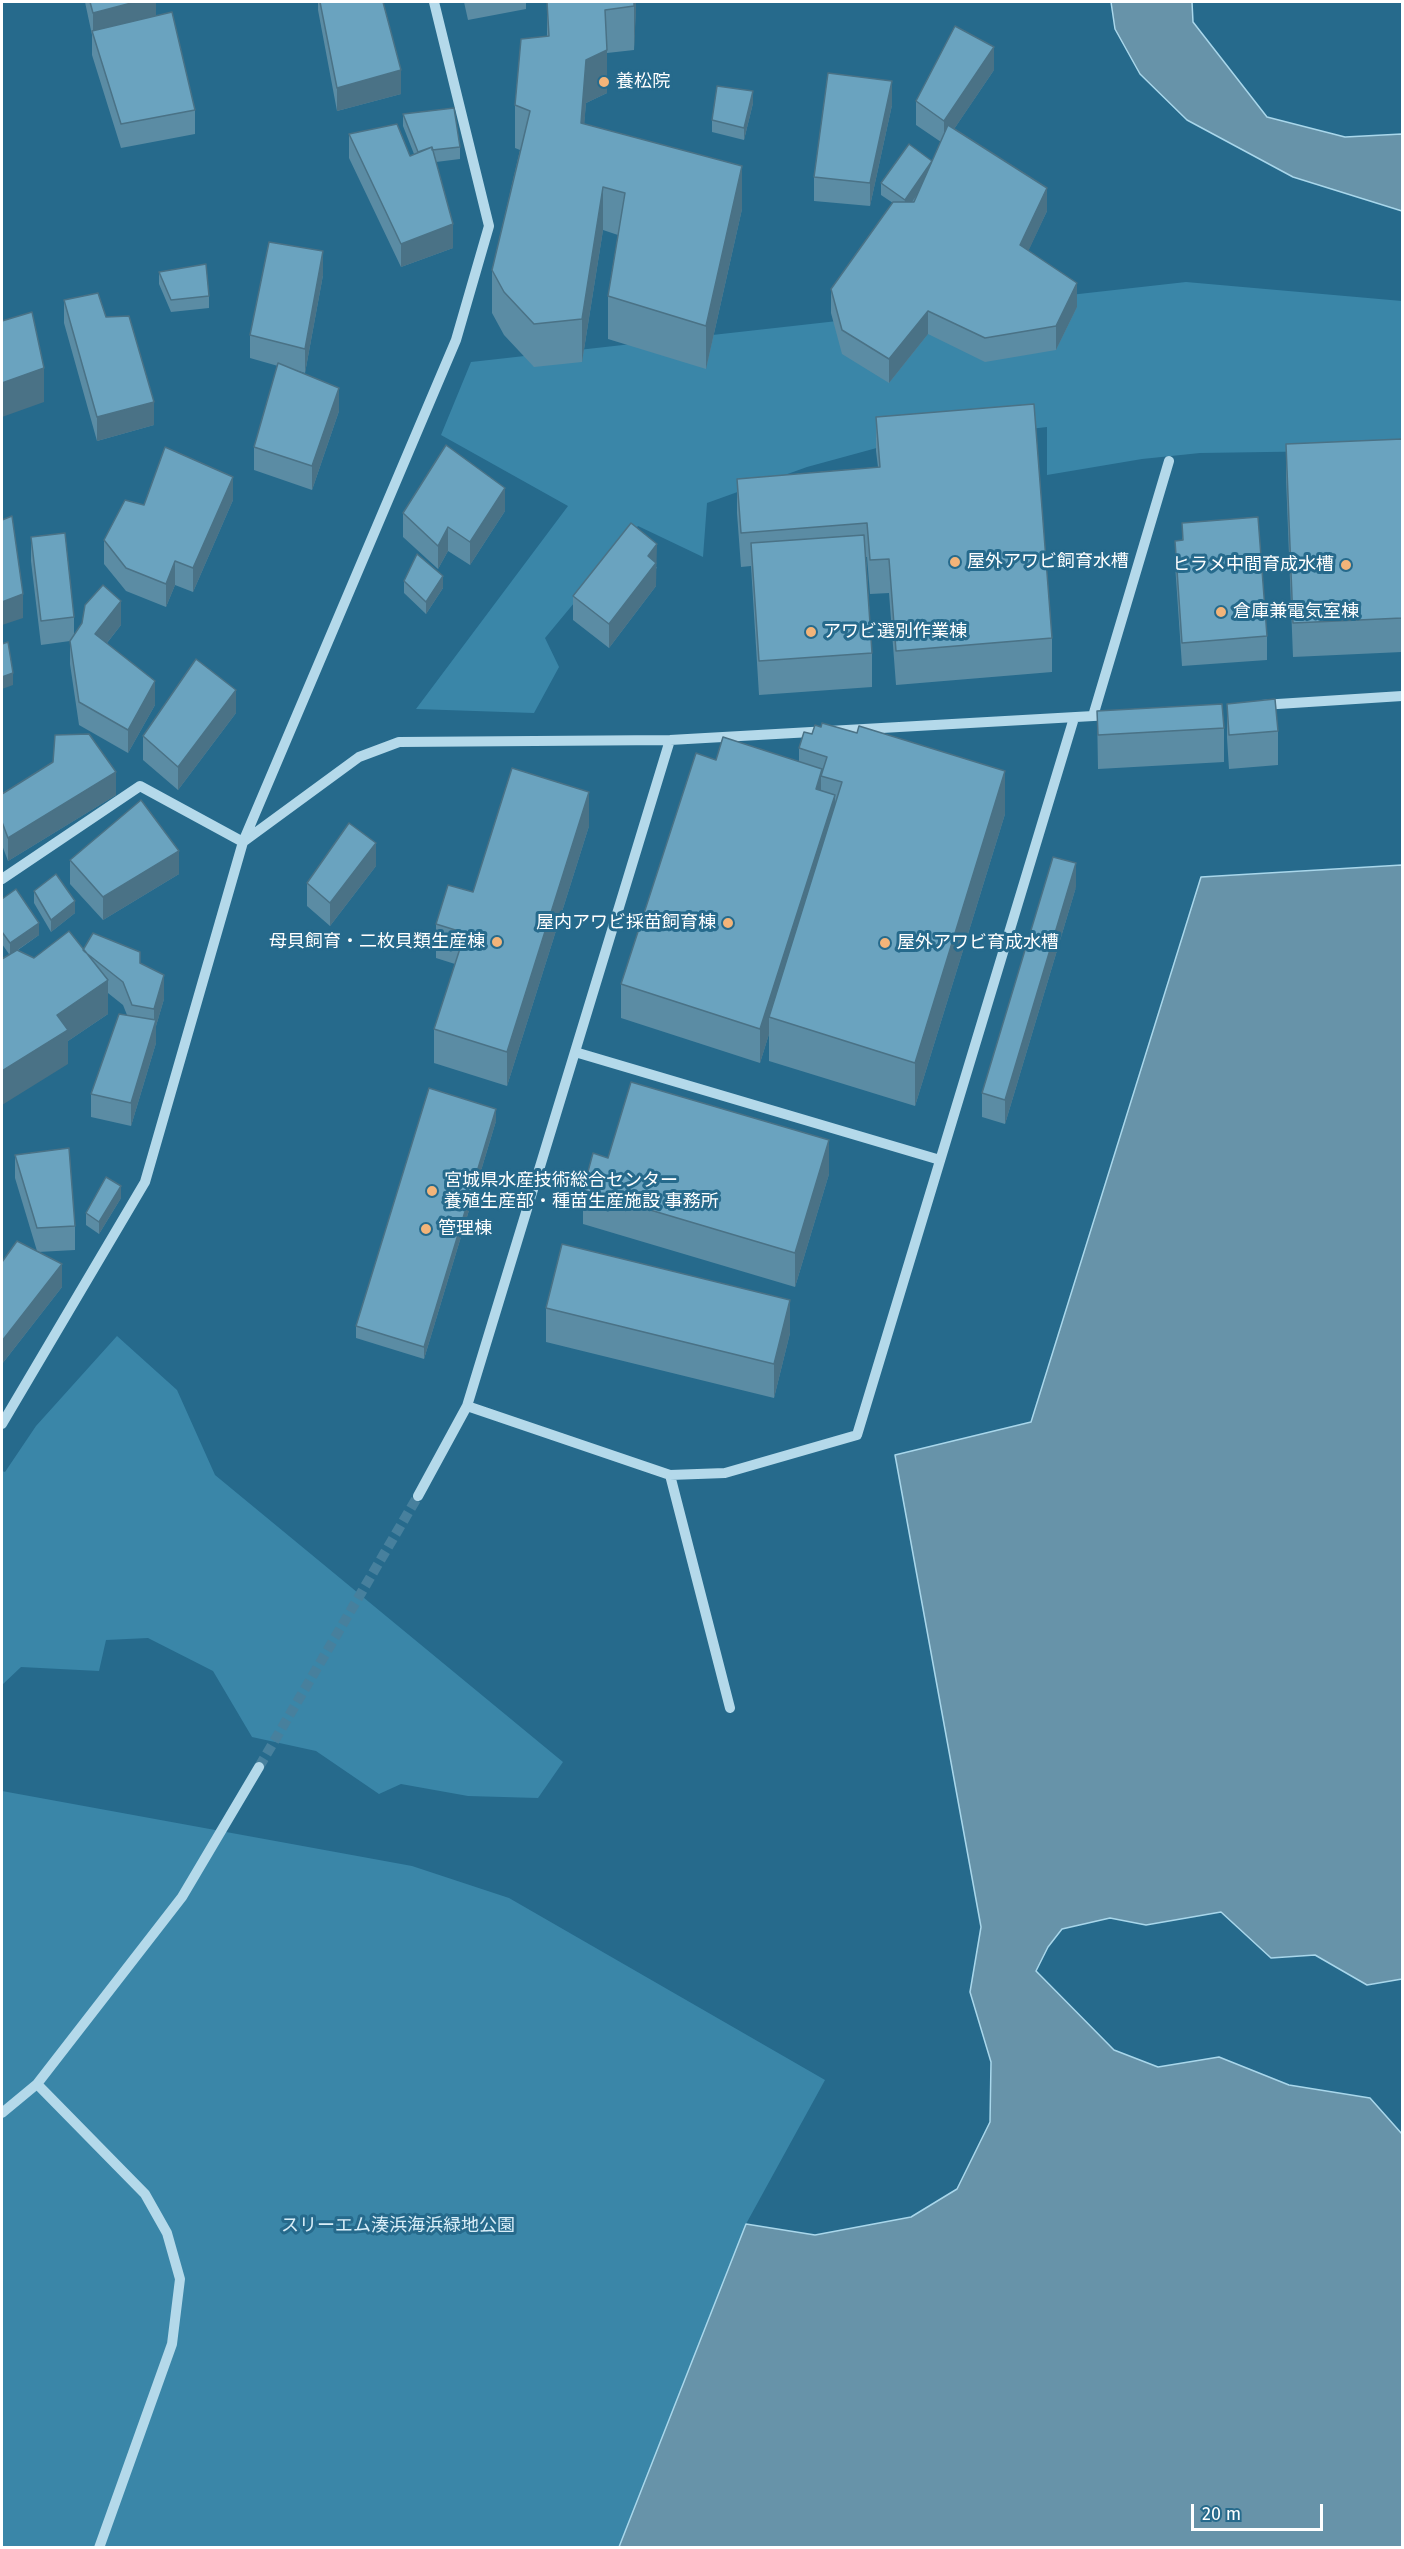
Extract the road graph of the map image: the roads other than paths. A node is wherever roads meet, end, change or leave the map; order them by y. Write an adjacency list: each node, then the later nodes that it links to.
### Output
1 (434, 2): 9 (street)
2 (1169, 461): 6 (street)
3 (1402, 696): 4 (street)
4 (1248, 706)
5 (1117, 715): 6 (street)
6 (1093, 717): 7 (street)
7 (1074, 718): 8 (street); 12 (street)
8 (669, 740): 9 (street); 11 (street)
9 (243, 842): 10 (street); 14 (street)
10 (2, 879)
11 (575, 1052): 12 (street); 13 (street)
12 (940, 1160): 15 (street)
13 (467, 1406): 15 (street); 16 (street)
14 (2, 1424)
15 (670, 1475): 17 (street)
16 (418, 1496)
17 (730, 1708)
18 (259, 1767): 19 (street)
19 (37, 2084): 20 (street); 21 (street)
20 (2, 2113)
21 (99, 2547)

